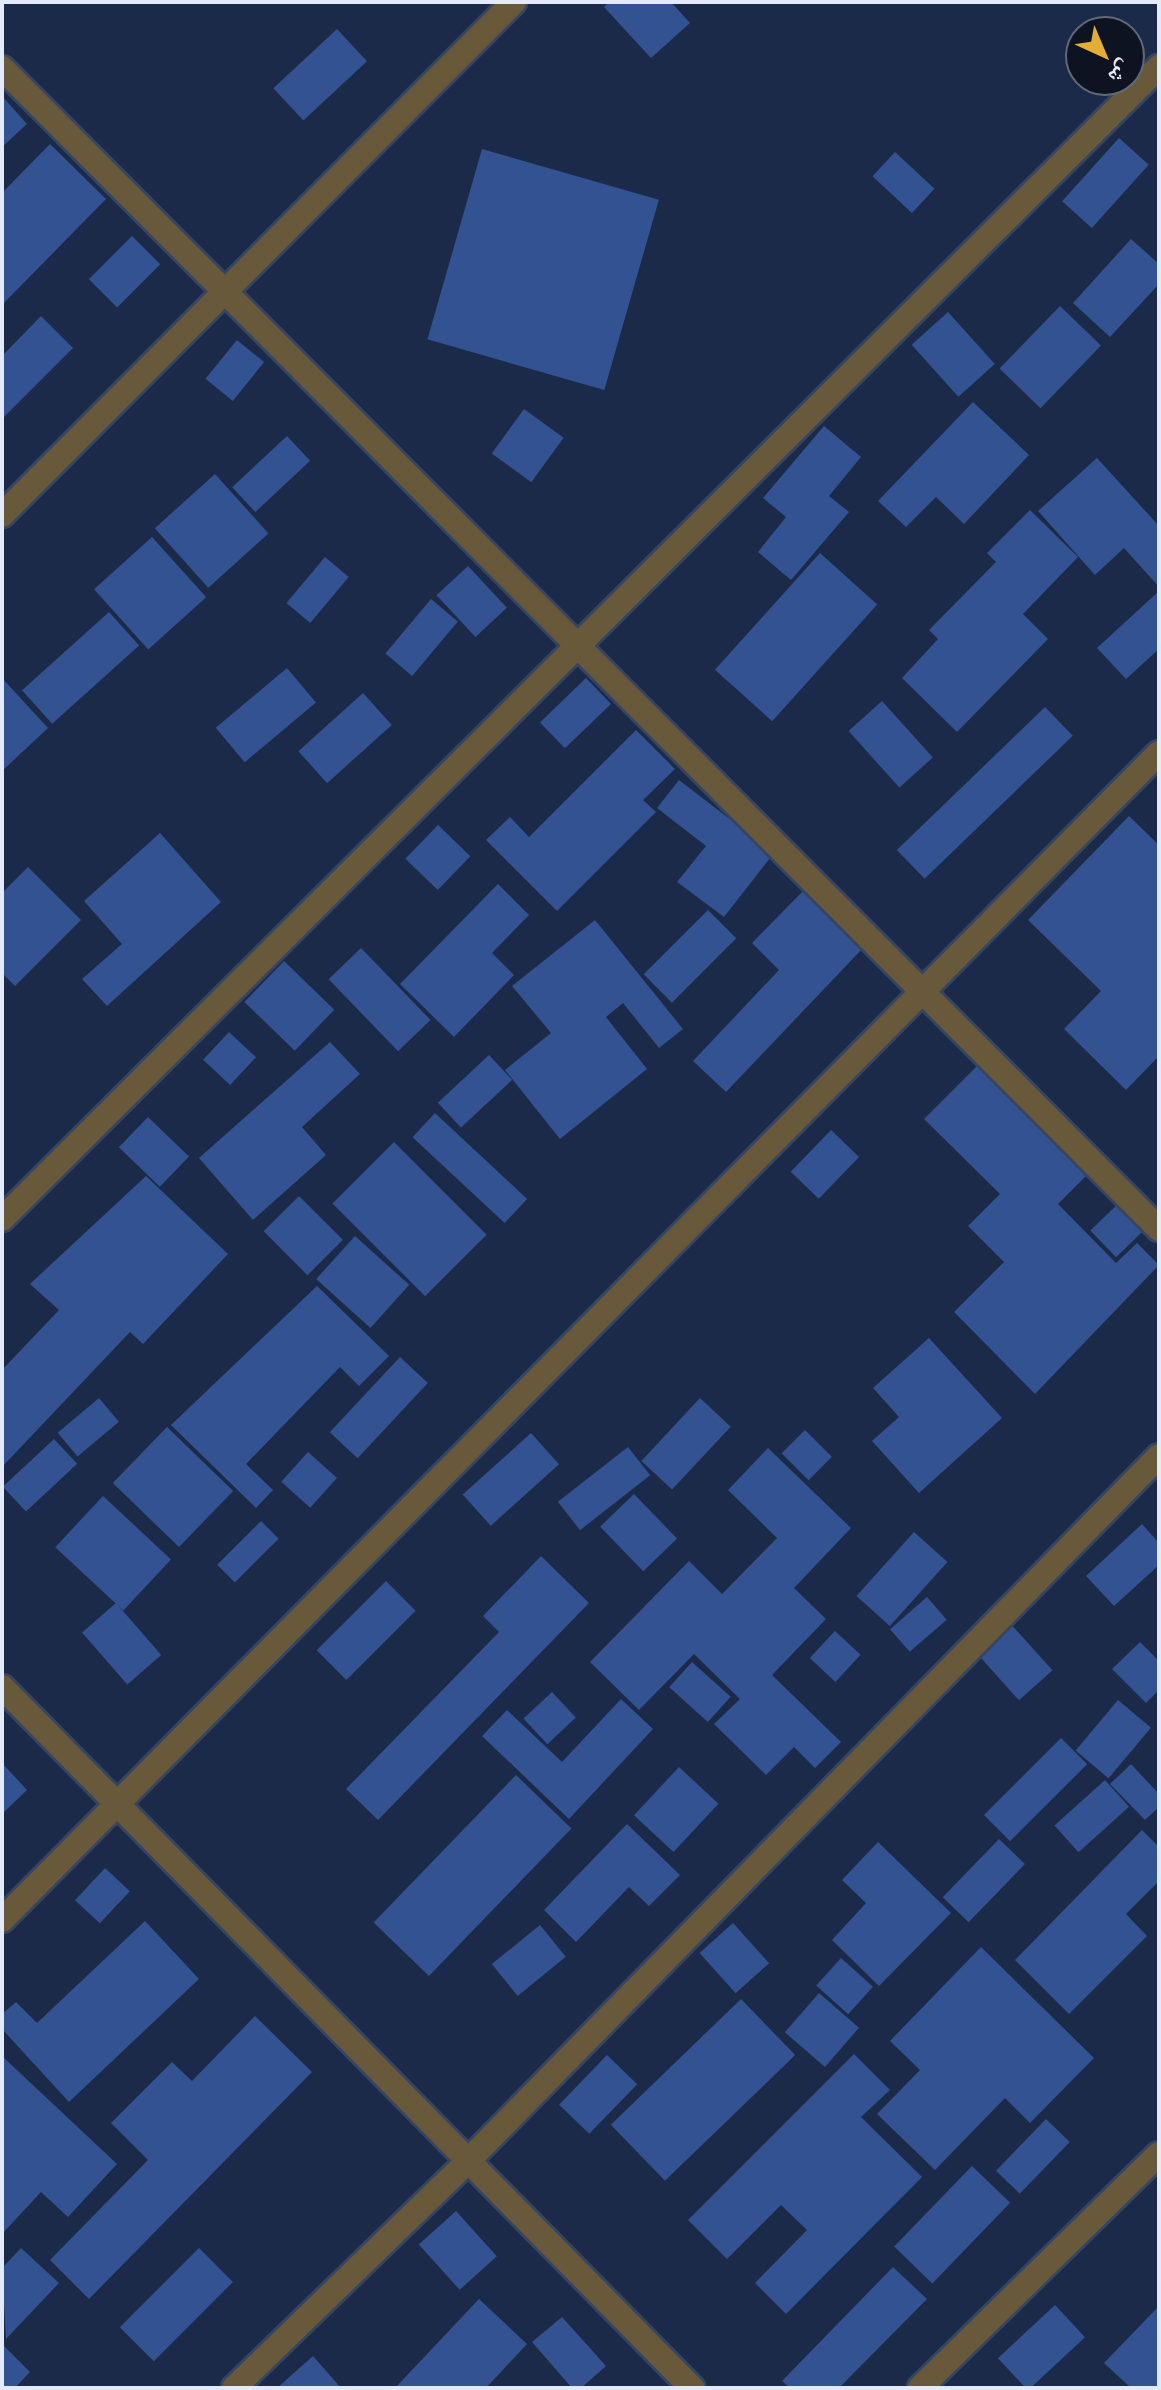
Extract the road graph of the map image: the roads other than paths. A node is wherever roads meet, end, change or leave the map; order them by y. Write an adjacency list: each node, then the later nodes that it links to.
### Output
1 (514, 2): 4 (street)
2 (1159, 67): 6 (street)
3 (2, 68): 4 (street)
4 (220, 293): 5 (street); 6 (street)
5 (2, 515)
6 (571, 646): 8 (street); 9 (street)
7 (1159, 753): 8 (street)
8 (921, 992): 10 (street); 13 (street)
9 (2, 1219)
10 (1159, 1229)
11 (1159, 1456): 16 (street)
12 (2, 1687): 13 (street)
13 (121, 1804): 14 (street); 16 (street)
14 (2, 1920)
15 (1159, 2154): 19 (street)
16 (468, 2161): 17 (street); 18 (street)
17 (234, 2388)
18 (692, 2388)
19 (920, 2388)

